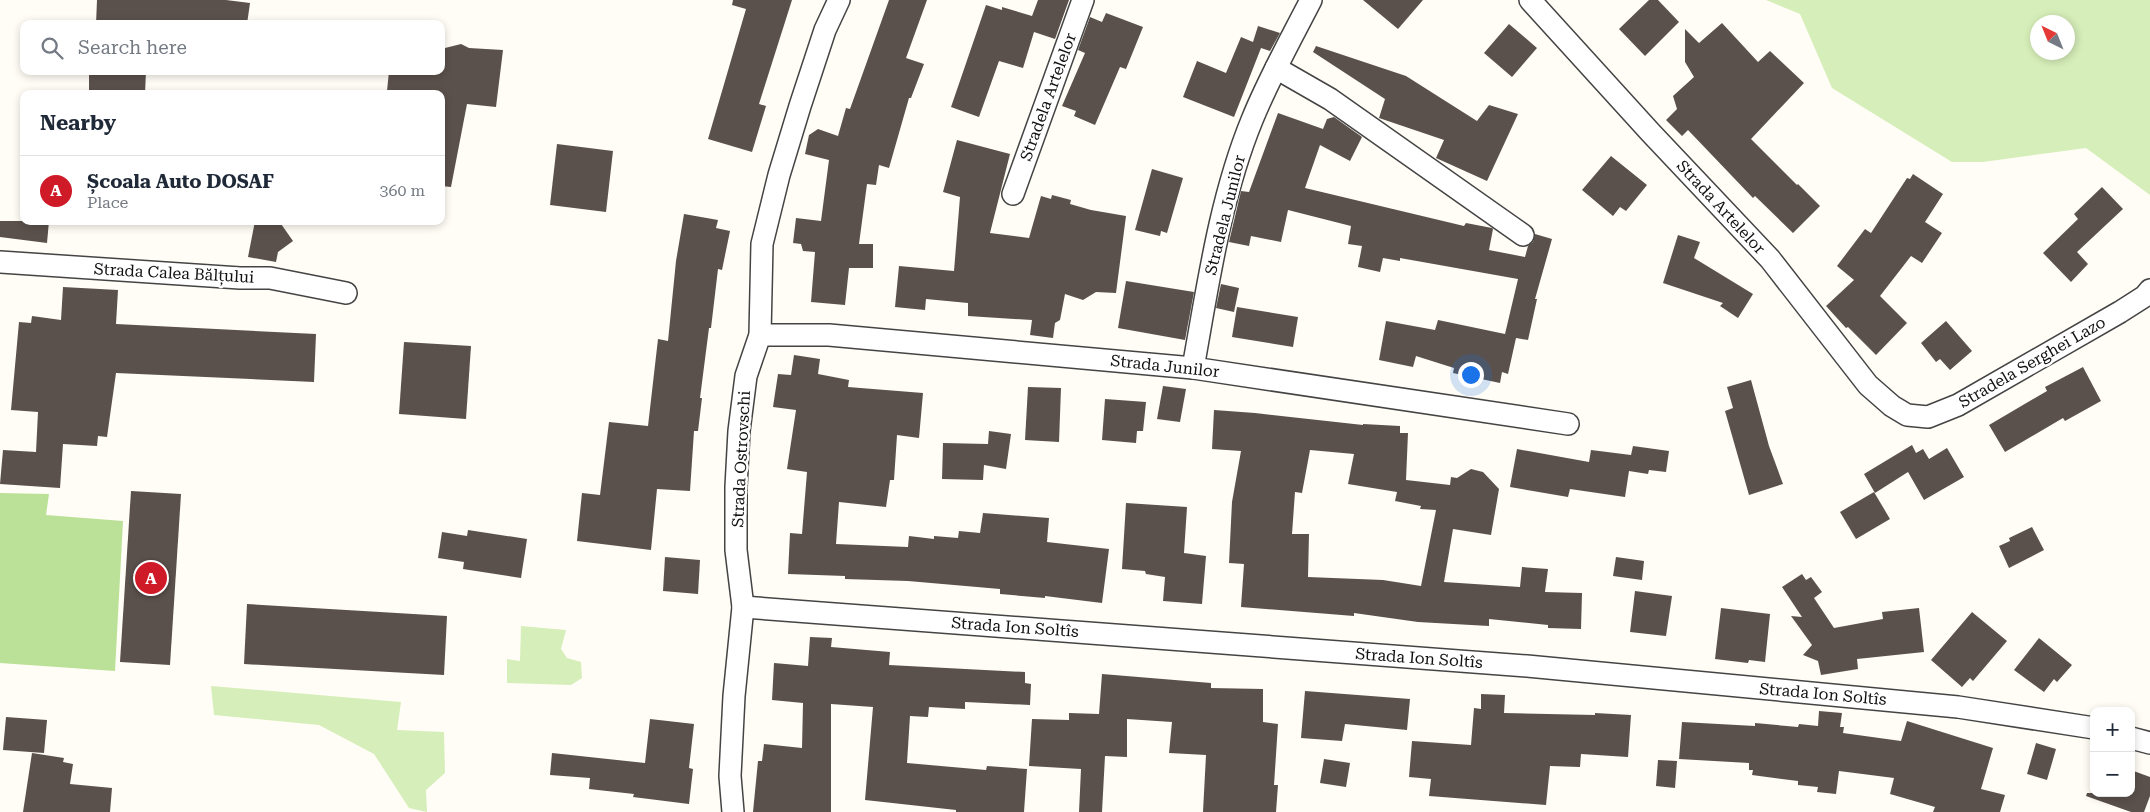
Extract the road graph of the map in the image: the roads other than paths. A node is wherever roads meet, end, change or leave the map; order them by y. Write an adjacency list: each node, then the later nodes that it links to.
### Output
1 (839, 0): 11 (street, Strada Ostrovschi)
2 (1083, 0): 6 (street, Stradela Artelelor)
3 (1311, 0): 5 (street, Stradela Junilor)
4 (1530, 0): 13 (street, Strada Artelelor)
5 (1276, 68): 7 (street); 12 (street, Stradela Junilor)
6 (1013, 194)
7 (1523, 234)
8 (0, 262): 9 (street, Strada Calea Bălțului)
9 (346, 293)
10 (2148, 294): 13 (street, Stradela Serghei Lazo)
11 (760, 335): 12 (street, Strada Junilor); 15 (street, Strada Ostrovschi)
12 (1193, 368): 14 (street, Strada Junilor)
13 (1907, 415)
14 (1568, 424)
15 (743, 607): 16 (street, Strada Ion Soltîs); 19 (street, Strada Ostrovschi)
16 (2090, 727)
17 (2135, 739): 18 (street)
18 (2150, 743)
19 (733, 812)

